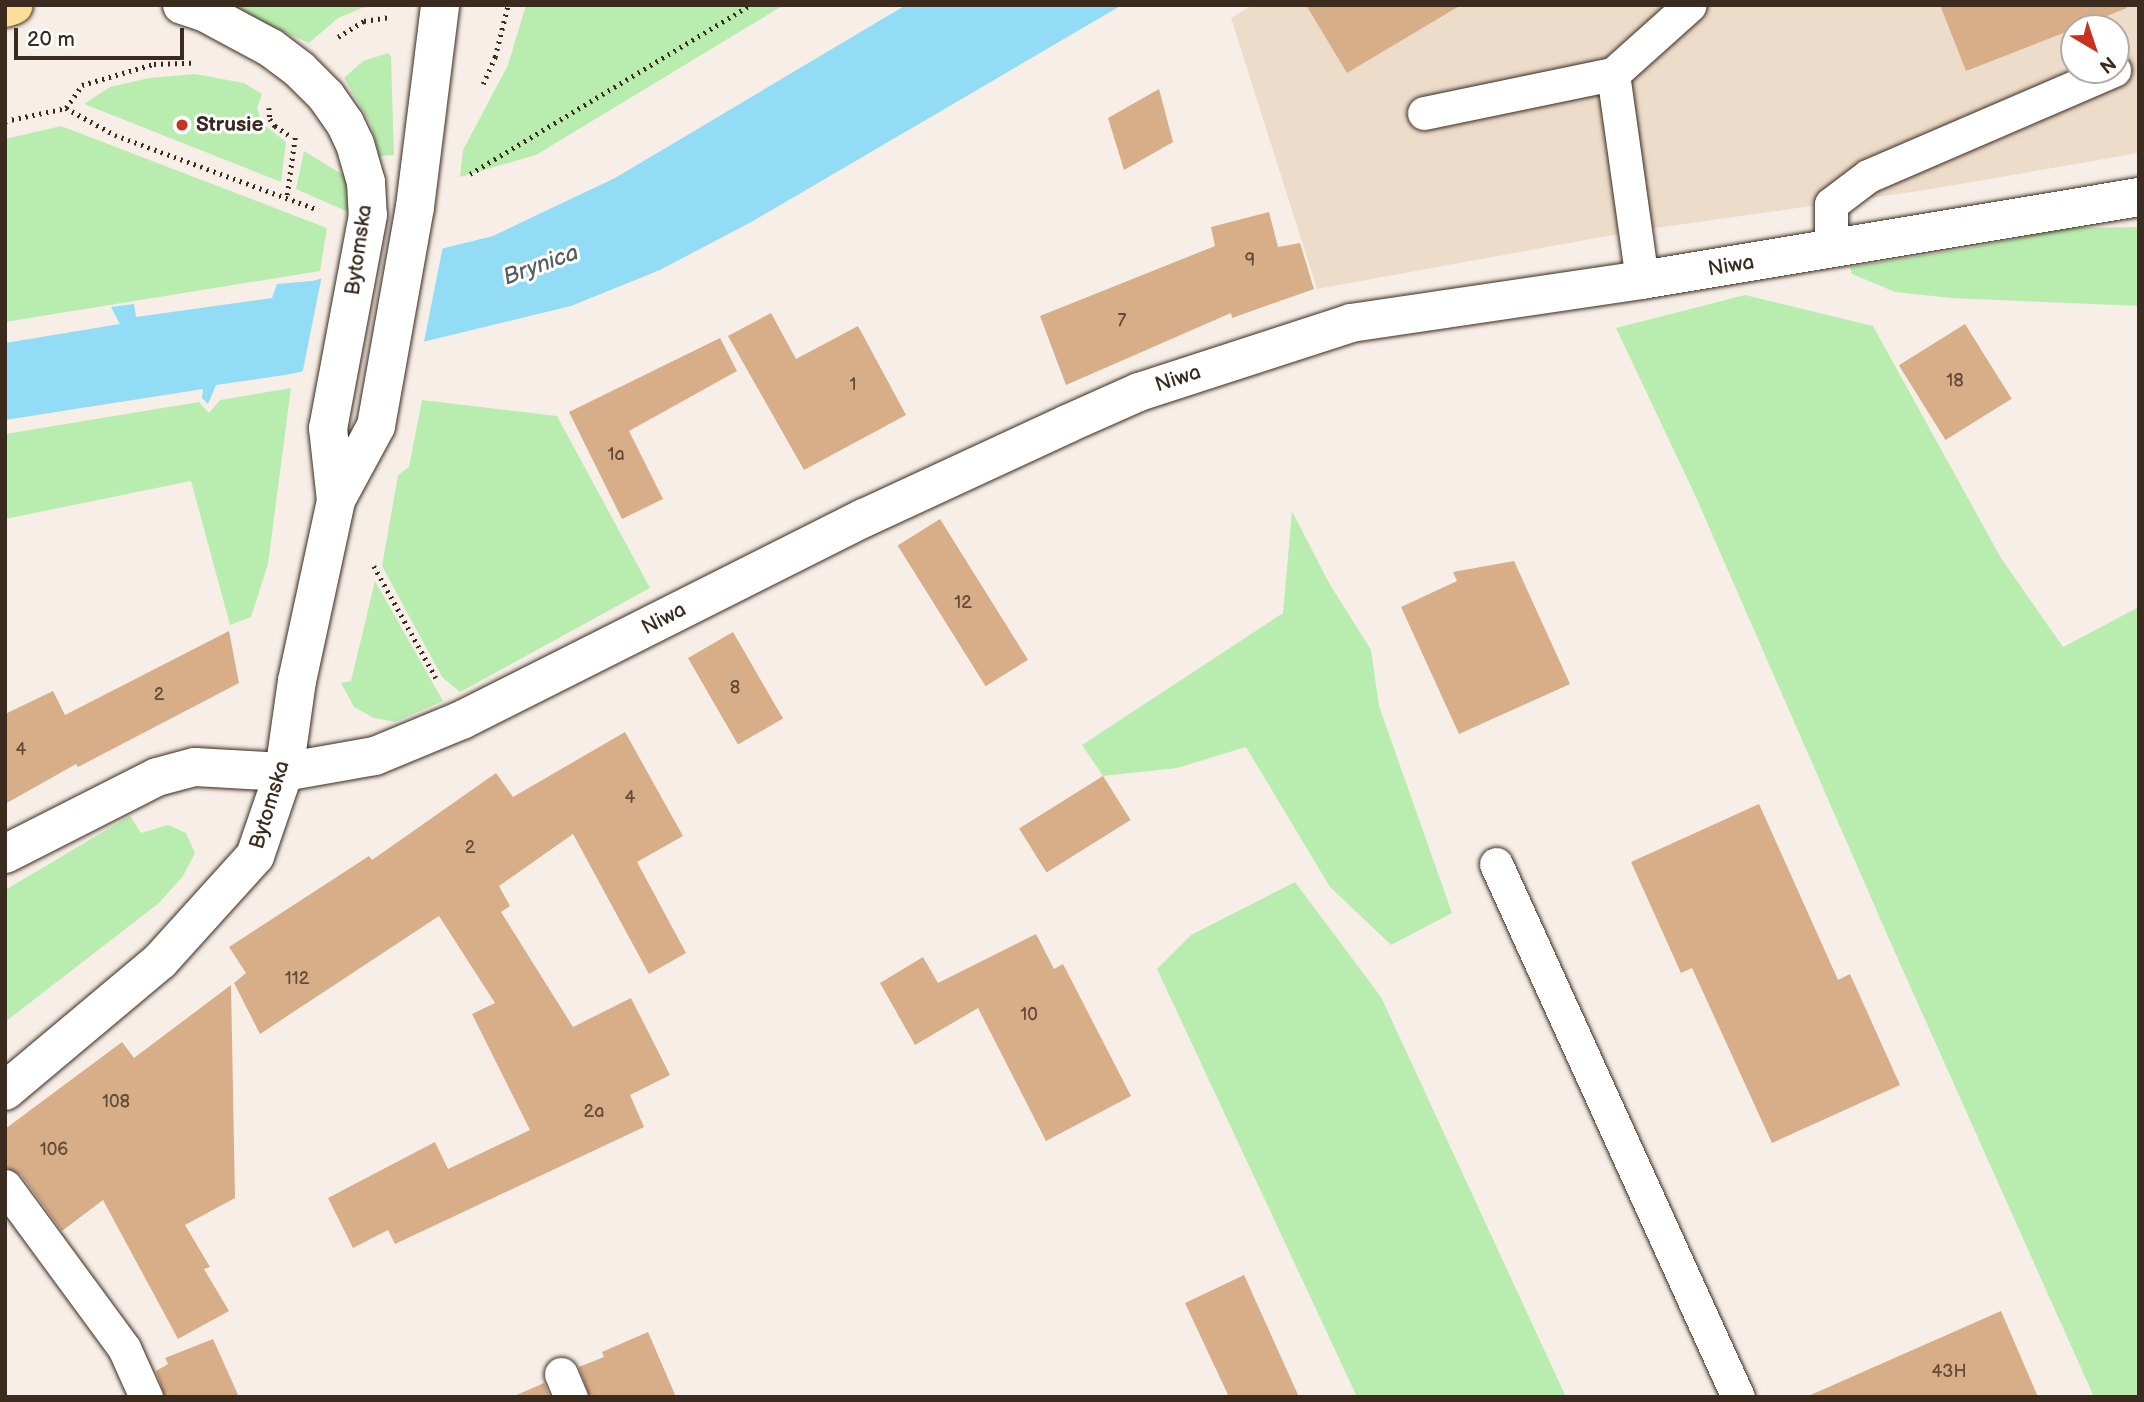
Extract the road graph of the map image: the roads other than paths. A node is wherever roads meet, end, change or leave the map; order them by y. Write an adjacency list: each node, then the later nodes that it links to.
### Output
1 (14, 5): 4 (main road)
2 (182, 5): 12 (street, Bytomska)
3 (1690, 5): 6 (lane)
4 (5, 8)
5 (439, 11): 12 (street, Bytomska)
6 (1613, 74): 8 (lane); 11 (lane)
7 (2082, 84): 10 (lane)
8 (1424, 113)
9 (2139, 197): 10 (street, Niwa)
10 (1831, 249): 11 (street, Niwa)
11 (1643, 280): 13 (street, Niwa)
12 (336, 500): 13 (street, Bytomska)
13 (284, 772): 14 (street, Niwa); 16 (street, Bytomska)
14 (5, 854)
15 (1496, 864): 19 (lane)
16 (5, 1091)
17 (5, 1186): 18 (lane)
18 (146, 1397)
19 (1738, 1397)

